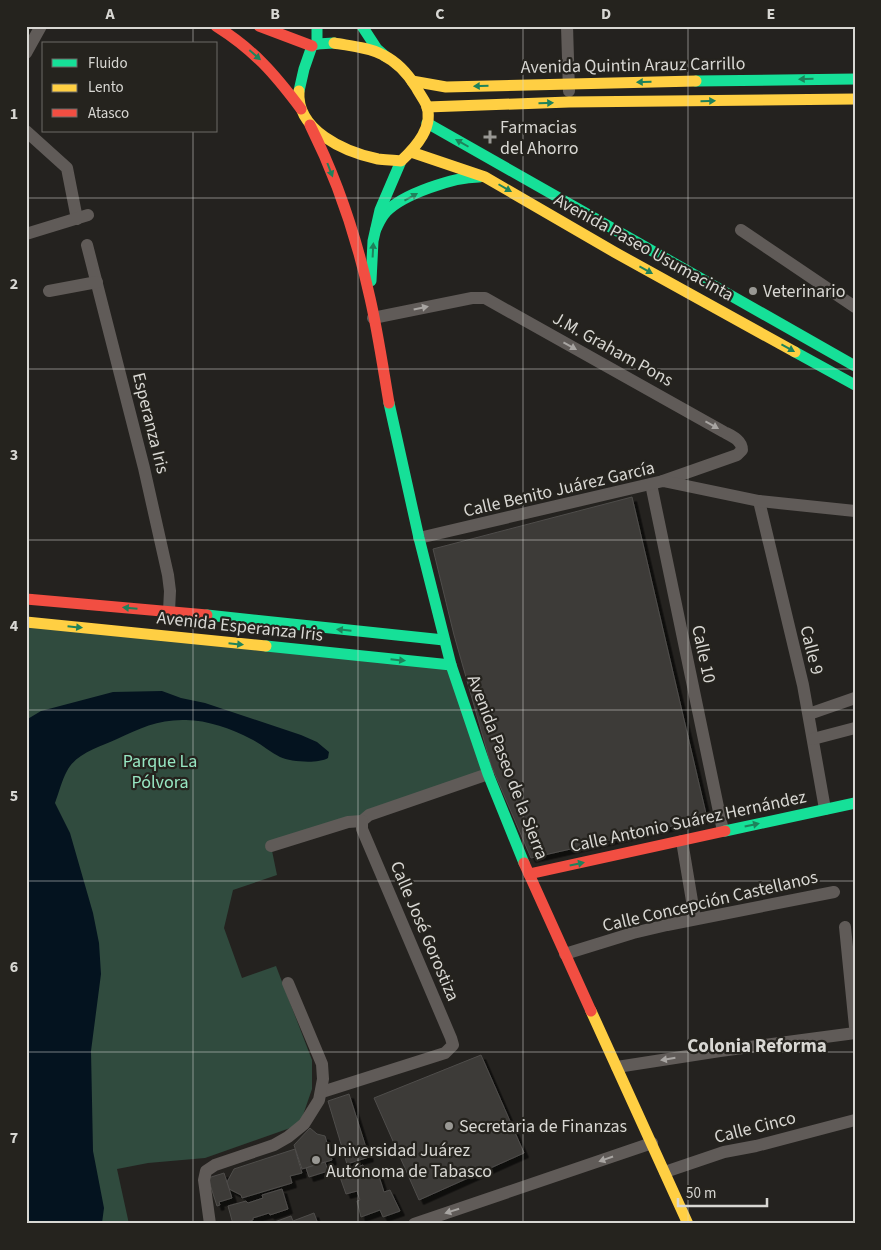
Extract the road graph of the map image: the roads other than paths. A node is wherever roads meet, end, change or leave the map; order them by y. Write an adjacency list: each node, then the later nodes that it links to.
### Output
1 (41, 26): 8 (street)
2 (216, 26): 16 (main road, one-way to 16)
3 (259, 26): 7 (main road)
4 (317, 26): 7 (main road)
5 (362, 26): 9 (main road)
6 (567, 26): 12 (street)
7 (314, 45): 9 (main road); 16 (main road)
8 (26, 54)
9 (385, 56): 11 (main road)
10 (855, 79): 12 (main road, Avenida Quintin Arauz Carrillo, one-way to 12)
11 (412, 81): 12 (main road, Avenida Quintin Arauz Carrillo, one-way to 11); 15 (main road)
12 (568, 83): 14 (street)
13 (855, 99): 14 (main road, Avenida Quintin Arauz Carrillo, one-way to 13)
14 (569, 102): 15 (main road, Avenida Quintin Arauz Carrillo, one-way to 14)
15 (427, 108): 17 (main road)
16 (301, 109): 18 (main road)
17 (427, 123): 20 (main road); 32 (main road, Avenida Paseo Usumacinta, one-way to 17)
18 (310, 126): 21 (main road); 29 (main road, Avenida Paseo de la Sierra, one-way to 29)
19 (26, 131): 25 (street)
20 (411, 152): 21 (main road); 22 (main road, Avenida Paseo Usumacinta)
21 (401, 161): 23 (main road, Avenida Paseo de la Sierra)
22 (489, 179): 23 (main road, one-way to 22); 33 (main road, Avenida Paseo Usumacinta, one-way to 33)
23 (376, 229): 29 (main road, Avenida Paseo de la Sierra, one-way to 23)
24 (740, 230): 30 (street)
25 (26, 234)
26 (87, 245): 27 (street, Esperanza Iris)
27 (97, 282): 28 (street); 39 (street, Esperanza Iris)
28 (48, 291)
29 (370, 299): 31 (main road, Avenida Paseo de la Sierra)
30 (855, 307)
31 (373, 318): 34 (street, J.M. Graham Pons, one-way to 34); 37 (main road, Avenida Paseo de la Sierra)
32 (855, 366)
33 (855, 385)
34 (657, 483): 35 (street, Calle Benito Juárez García); 37 (street, Calle Benito Juárez García); 51 (street, Calle 10)
35 (759, 501): 36 (street, Calle Benito Juárez García); 44 (street, Calle 9)
36 (855, 511)
37 (419, 538): 41 (main road, Avenida Paseo de la Sierra)
38 (26, 598): 39 (main road, Avenida Esperanza Iris, one-way to 38)
39 (169, 611): 41 (main road, Avenida Esperanza Iris, one-way to 39)
40 (26, 622): 42 (main road, Avenida Esperanza Iris, one-way to 42)
41 (444, 640): 42 (main road, Avenida Paseo de la Sierra)
42 (451, 665): 47 (main road, Avenida Paseo de la Sierra)
43 (855, 698): 44 (street)
44 (809, 714): 46 (street, Calle 9)
45 (855, 728): 46 (street)
46 (813, 738): 49 (street, Calle 9)
47 (488, 774): 50 (street); 54 (main road, Avenida Paseo de la Sierra)
48 (855, 803): 49 (main road, Calle Antonio Suárez Hernández)
49 (825, 809): 51 (main road, Calle Antonio Suárez Hernández, one-way to 49)
50 (362, 821): 53 (street); 63 (street, Calle José Gorostiza)
51 (723, 831): 52 (main road, Calle Antonio Suárez Hernández)
52 (682, 841): 54 (main road, Calle Antonio Suárez Hernández, one-way to 52); 56 (street)
53 (271, 846)
54 (529, 874): 58 (main road, Avenida Paseo de la Sierra)
55 (834, 892): 56 (street, Calle Concepción Castellanos)
56 (694, 919): 58 (street, Calle Concepción Castellanos)
57 (845, 927): 60 (street)
58 (565, 954): 62 (main road, Avenida Paseo de la Sierra)
59 (288, 983): 63 (street)
60 (855, 1028)
61 (855, 1033): 62 (street, one-way to 62)
62 (617, 1067): 65 (main road, Avenida Paseo de la Sierra)
63 (322, 1092): 67 (street)
64 (855, 1120): 66 (street, Calle Cinco)
65 (652, 1143): 66 (main road, Avenida Paseo de la Sierra); 68 (street, one-way to 68)
66 (665, 1172): 69 (main road, Avenida Paseo de la Sierra)
67 (210, 1224)
68 (414, 1224)
69 (688, 1224)

